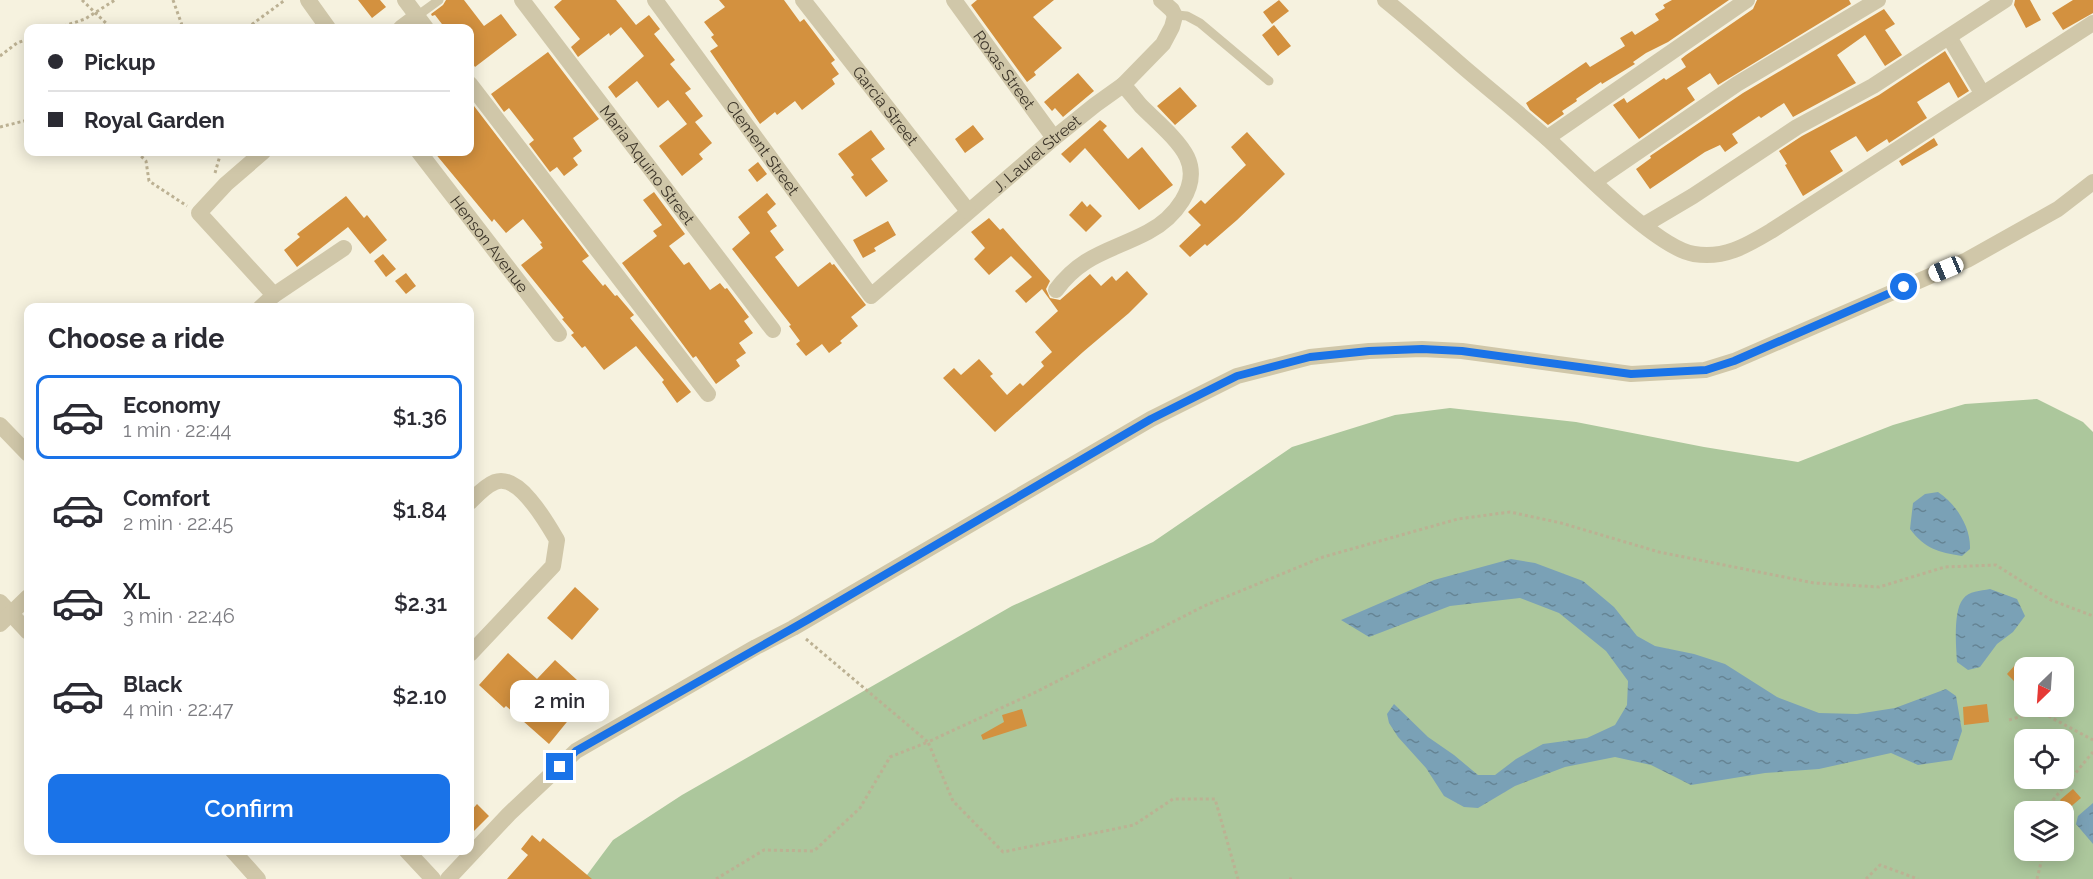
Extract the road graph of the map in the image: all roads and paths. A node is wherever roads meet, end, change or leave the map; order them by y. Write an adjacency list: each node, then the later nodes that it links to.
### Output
1 (82, 0): 17 (path)
2 (115, 0): 17 (path)
3 (173, 0): 23 (path)
4 (285, 0): 24 (path)
5 (308, 0): 25 (street)
6 (405, 0): 19 (street)
7 (439, 0): 19 (lane)
8 (522, 0): 50 (street, Maria Aquino Street)
9 (655, 0): 48 (street, Clement Street)
10 (802, 0): 42 (street, Garcia Street)
11 (954, 0): 35 (street, Roxas Street)
12 (1161, 0): 18 (street)
13 (1385, 0): 36 (street)
14 (1748, 0): 36 (street)
15 (1878, 0): 40 (street)
16 (2005, 0): 26 (street)
17 (96, 12): 21 (path); 22 (path)
18 (1175, 16): 29 (lane); 30 (street, J. Laurel Street)
19 (422, 22)
20 (2093, 22): 32 (street)
21 (70, 24)
22 (106, 24)
23 (182, 24)
24 (252, 24)
25 (325, 24)
26 (1950, 37): 32 (street); 44 (street)
27 (24, 40): 28 (path)
28 (0, 56)
29 (1269, 81)
30 (1123, 85): 35 (street, J. Laurel Street); 46 (street)
31 (474, 89): 52 (street)
32 (1982, 93): 44 (street)
33 (24, 121): 34 (path)
34 (0, 127)
35 (1054, 138): 42 (street, J. Laurel Street)
36 (1547, 138): 40 (street)
37 (142, 156): 43 (path)
38 (258, 156): 43 (street)
39 (422, 156): 51 (street, Henson Avenue)
40 (1594, 182): 44 (street)
41 (2093, 182): 59 (street)
42 (968, 211): 48 (street, J. Laurel Street)
43 (199, 213): 47 (street)
44 (1644, 225)
45 (344, 248): 47 (street)
46 (1056, 290)
47 (274, 295): 49 (street)
48 (871, 296)
49 (265, 303)
50 (773, 330)
51 (559, 334)
52 (708, 394)
53 (0, 424): 54 (street)
54 (24, 450)
55 (474, 498): 61 (street)
56 (24, 600): 57 (street)
57 (4, 613): 60 (street)
58 (2093, 616): 66 (path)
59 (793, 628): 66 (path); 69 (street)
60 (24, 629)
61 (474, 650)
62 (2017, 717): 64 (path)
63 (2052, 717): 65 (path)
64 (2009, 720)
65 (2093, 740)
66 (928, 742): 77 (path); 78 (path)
67 (2093, 752): 68 (path)
68 (2053, 801)
69 (474, 851)
70 (236, 855): 74 (street)
71 (411, 855): 75 (street)
72 (471, 855): 76 (street)
73 (2041, 861): 83 (path)
74 (258, 879)
75 (433, 879)
76 (448, 879)
77 (716, 879)
78 (1238, 879)
79 (1289, 879): 80 (path)
80 (1294, 879)
81 (1866, 879): 82 (path)
82 (1918, 879)
83 (2037, 879)

